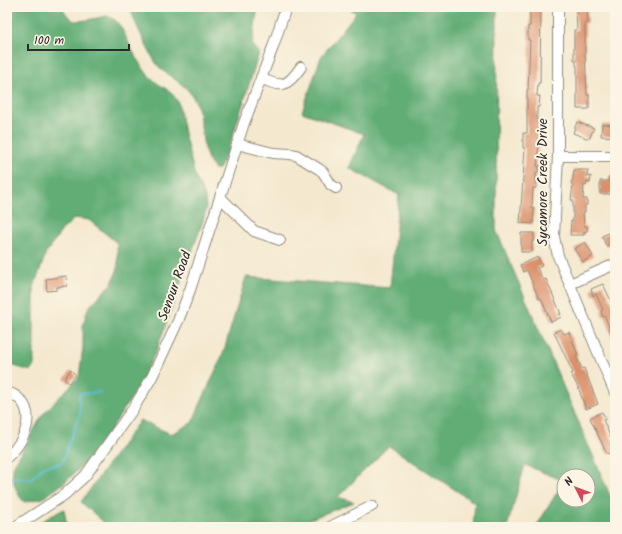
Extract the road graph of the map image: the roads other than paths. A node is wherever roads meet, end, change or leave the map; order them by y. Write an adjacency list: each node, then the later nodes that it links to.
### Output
1 (286, 7): 4 (street, Senour Road)
2 (558, 7): 6 (street, Sycamore Creek Drive)
3 (301, 66): 4 (street)
4 (261, 78): 5 (street, Senour Road)
5 (237, 144): 8 (street); 9 (street, Senour Road)
6 (558, 156): 7 (street); 12 (street, Sycamore Creek Drive)
7 (615, 156)
8 (336, 188)
9 (220, 197): 10 (street); 17 (street, Senour Road)
10 (280, 240)
11 (615, 264): 12 (street)
12 (570, 284): 14 (street, Sycamore Creek Drive)
13 (7, 392): 15 (street)
14 (615, 393)
15 (7, 457)
16 (372, 506): 18 (street)
17 (15, 527)
18 (330, 527)

